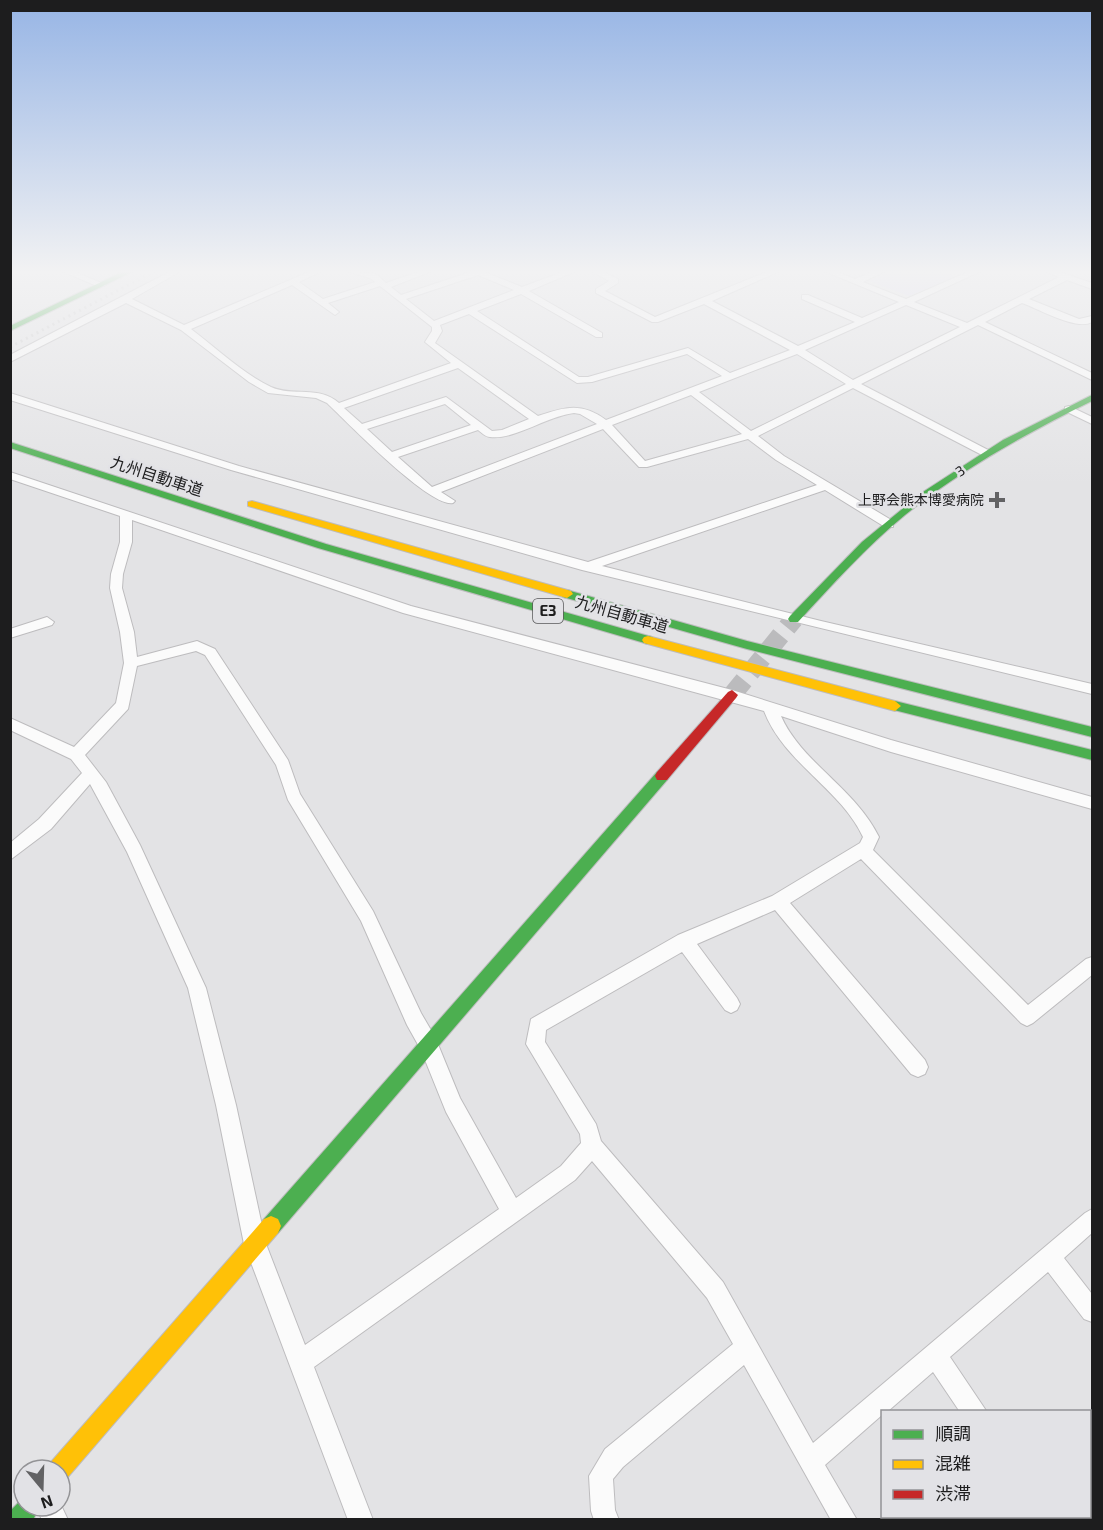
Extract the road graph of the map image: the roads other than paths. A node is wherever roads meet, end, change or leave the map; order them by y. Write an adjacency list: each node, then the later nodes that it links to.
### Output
1 (42, 342): 10 (street)
2 (203, 342): 18 (street)
3 (432, 342): 11 (street)
4 (519, 342): 12 (street)
5 (784, 342): 9 (street)
6 (815, 342): 9 (street)
7 (937, 342): 14 (street)
8 (1020, 342): 13 (street)
9 (798, 350): 12 (street); 14 (street)
10 (10, 359)
11 (459, 364): 18 (street); 20 (street)
12 (730, 377): 15 (street)
13 (1092, 377)
14 (853, 384): 25 (street); 27 (street)
15 (692, 390): 22 (street); 25 (street)
16 (10, 396): 36 (street)
17 (1092, 398): 19 (main road, 3)
18 (337, 406): 24 (street)
19 (1069, 409): 21 (street); 27 (main road, 3)
20 (537, 420): 22 (street); 23 (street)
21 (1092, 420)
22 (604, 423): 25 (street); 31 (street)
23 (478, 426): 24 (street); 28 (street)
24 (360, 428): 28 (street)
25 (751, 435): 30 (street)
26 (10, 445): 47 (main road, 九州自動車道 / E3)
27 (986, 453): 35 (main road, 3)
28 (390, 456): 31 (street)
29 (10, 475): 34 (street)
30 (827, 486): 35 (street); 36 (street)
31 (432, 491): 33 (street)
32 (235, 499): 45 (main road, 九州自動車道 / E3)
33 (449, 501)
34 (126, 514): 40 (street); 42 (street)
35 (889, 524): 37 (main road, 3)
36 (586, 567): 37 (street)
37 (794, 619): 41 (street)
38 (47, 622): 39 (street)
39 (10, 634)
40 (131, 663): 46 (street); 56 (street)
41 (1092, 689)
42 (732, 695): 43 (street); 56 (main road)
43 (770, 707): 49 (street); 50 (street)
44 (10, 723): 46 (street)
45 (1092, 732)
46 (76, 755): 48 (street)
47 (1092, 755)
48 (91, 773): 51 (street); 61 (street)
49 (1092, 803)
50 (862, 850): 52 (street); 54 (street)
51 (10, 853)
52 (778, 901): 53 (street); 57 (street)
53 (684, 941): 55 (street); 58 (street)
54 (1092, 965)
55 (731, 1004)
56 (428, 1044): 59 (street); 61 (main road)
57 (918, 1067)
58 (592, 1146): 59 (street); 64 (street)
59 (512, 1212): 66 (street)
60 (1092, 1220): 62 (street)
61 (255, 1244): 66 (street); 68 (main road)
62 (1049, 1256): 63 (street); 65 (street)
63 (1092, 1311)
64 (747, 1347): 69 (street); 71 (street)
65 (935, 1355): 67 (street); 69 (street)
66 (300, 1363): 70 (street)
67 (974, 1410)
68 (69, 1458)
69 (810, 1462): 72 (street)
70 (361, 1520)
71 (608, 1520)
72 (845, 1520)

